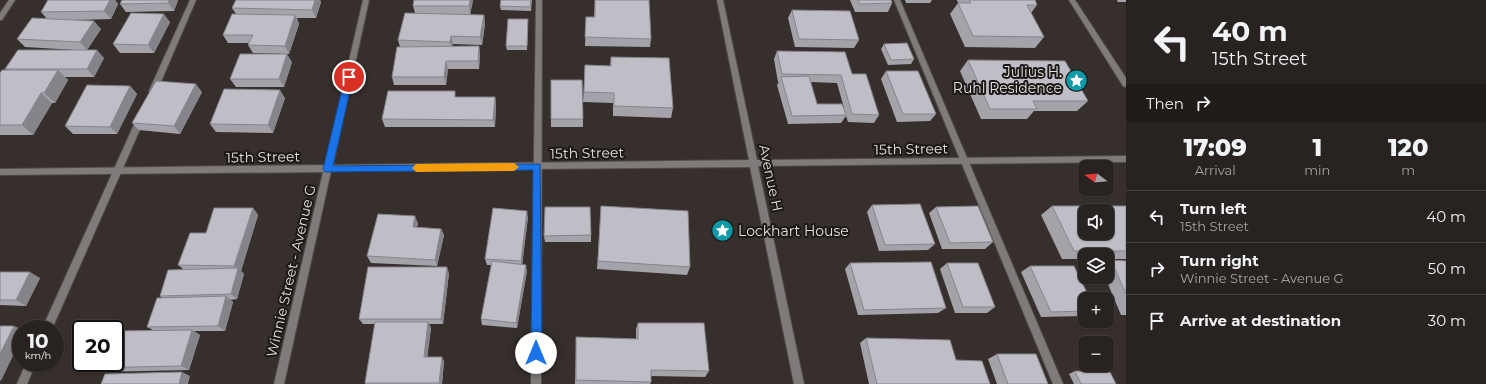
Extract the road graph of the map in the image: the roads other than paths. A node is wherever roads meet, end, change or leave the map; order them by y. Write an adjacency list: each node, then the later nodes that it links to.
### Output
1 (12, 0): 8 (street)
2 (193, 0): 15 (street)
3 (366, 0): 14 (street, Winnie Street - Avenue G)
4 (539, 0): 13 (street)
5 (720, 0): 12 (street, Avenue H)
6 (897, 0): 11 (street)
7 (1072, 0): 9 (street)
8 (0, 18)
9 (1126, 84)
10 (1126, 159): 11 (street, 15th Street)
11 (966, 161): 12 (street, 15th Street); 23 (street)
12 (755, 164): 13 (street, 15th Street); 22 (street, Avenue H)
13 (537, 167): 14 (street, 15th Street); 21 (street)
14 (328, 169): 15 (street, 15th Street); 20 (street, Winnie Street - Avenue G)
15 (117, 171): 16 (street, 15th Street); 17 (street)
16 (0, 172)
17 (51, 320)
18 (27, 372): 19 (street)
19 (22, 384)
20 (279, 384)
21 (536, 384)
22 (799, 384)
23 (1058, 384)

